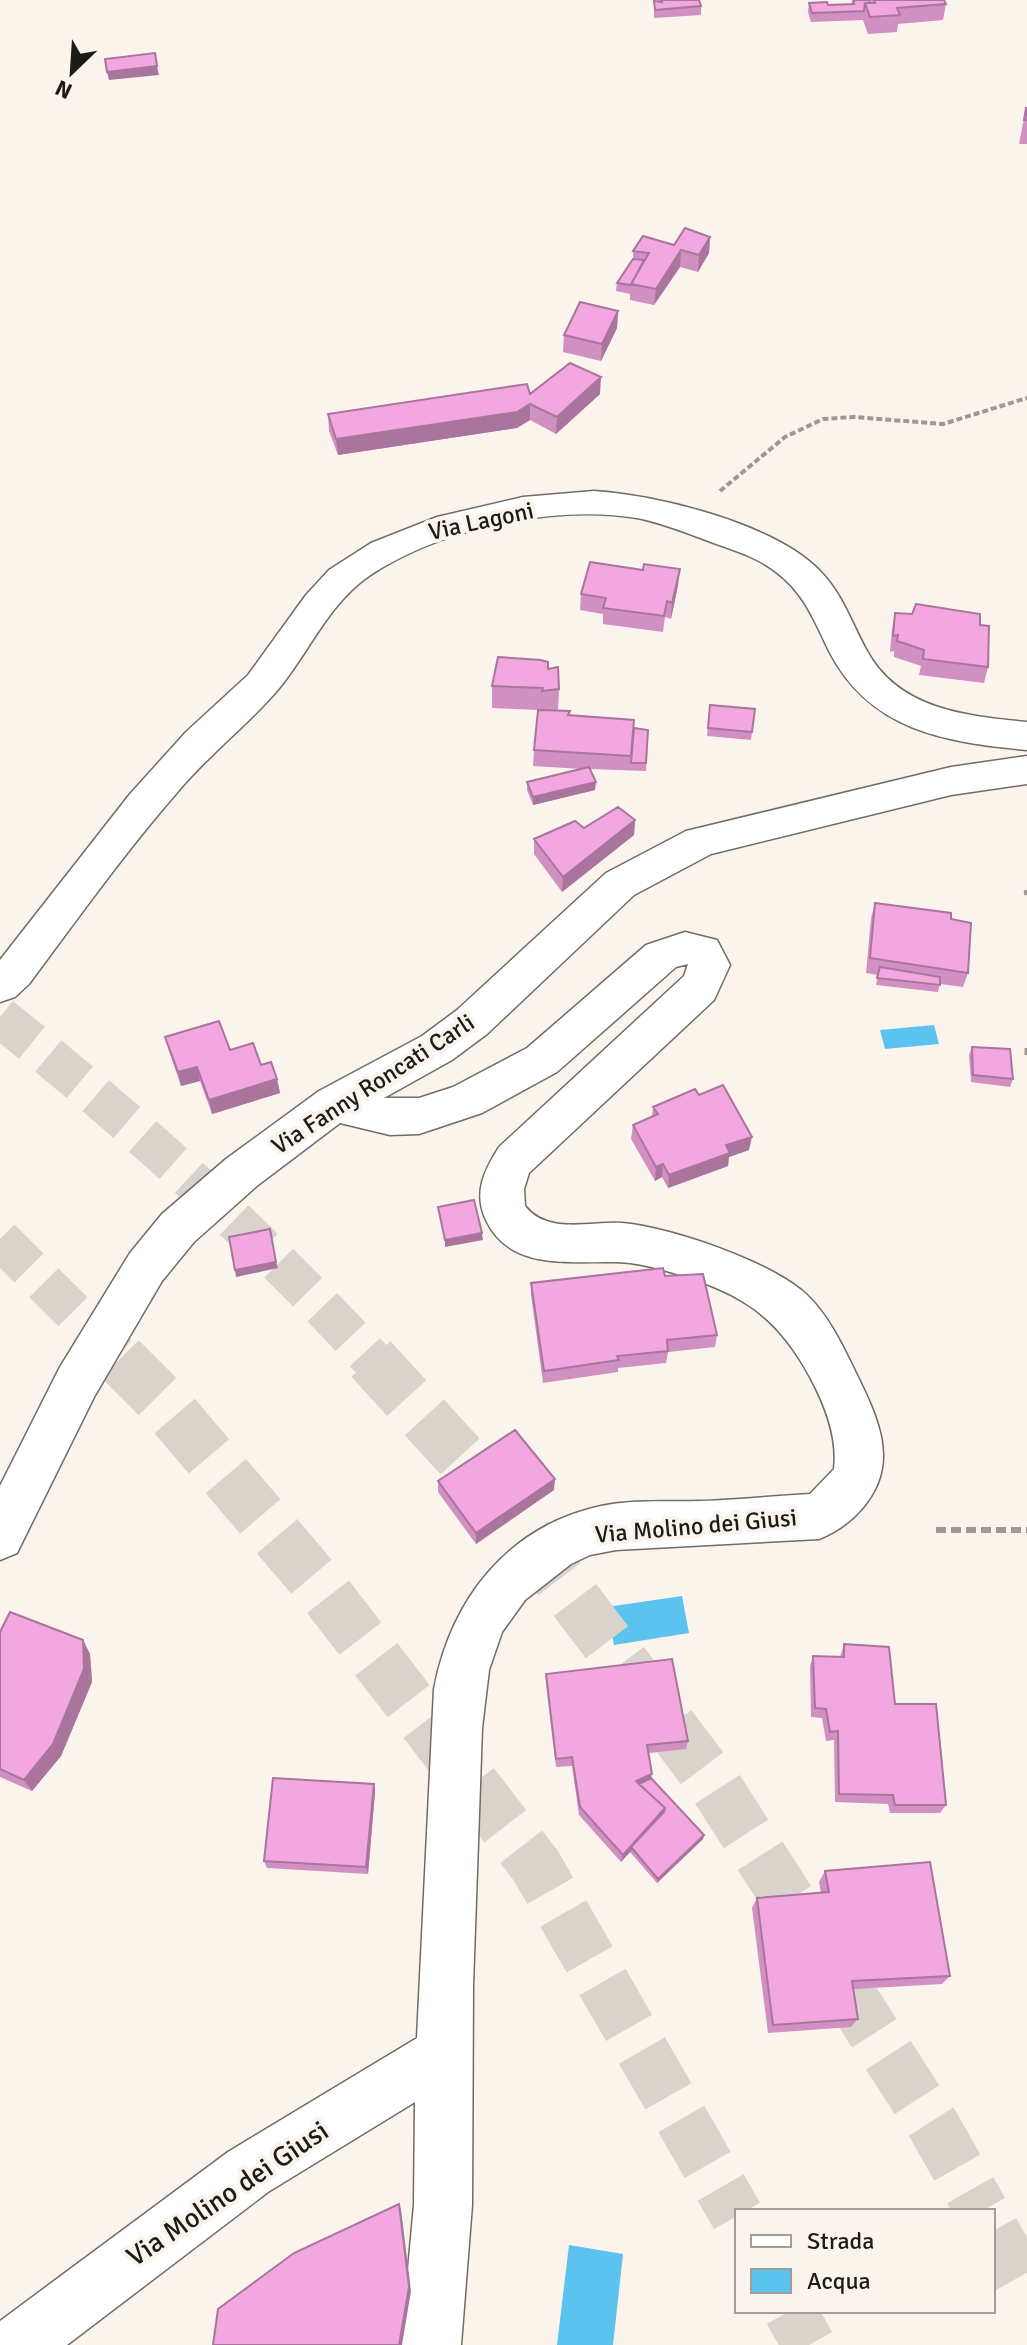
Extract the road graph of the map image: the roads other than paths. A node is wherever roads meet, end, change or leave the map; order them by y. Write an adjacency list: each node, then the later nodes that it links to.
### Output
1 (1027, 736): 3 (street, Via Lagoni)
2 (1027, 770): 4 (street, Via Fanny Roncati Carli)
3 (0, 985)
4 (334, 1104): 5 (street, Via Fanny Roncati Carli); 6 (street, Via Molino dei Giusi)
5 (0, 1537)
6 (444, 2053): 7 (street, Via Molino dei Giusi); 8 (street, Via Molino dei Giusi)
7 (18, 2345)
8 (431, 2345)

